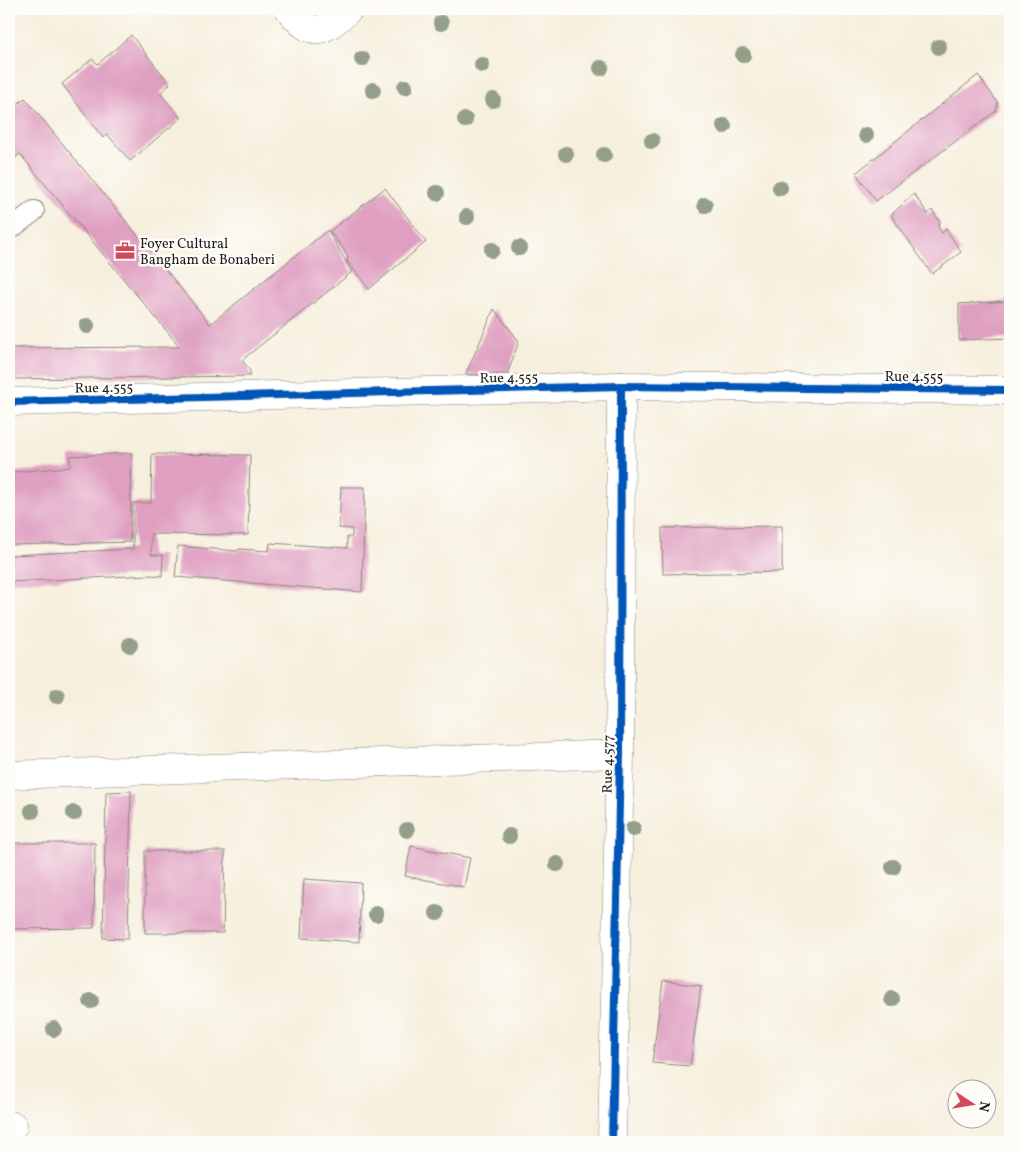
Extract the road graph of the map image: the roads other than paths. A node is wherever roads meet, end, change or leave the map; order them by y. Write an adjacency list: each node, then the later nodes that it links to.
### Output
1 (289, 9): 2 (street)
2 (349, 9)
3 (34, 211): 4 (lane)
4 (9, 230)
5 (621, 386): 6 (street, Rue 4.555); 7 (street, Rue 4.555); 8 (street, Rue 4.577)
6 (1010, 390)
7 (9, 402)
8 (620, 754): 9 (street); 10 (street, Rue 4.577)
9 (9, 775)
10 (612, 1142)

